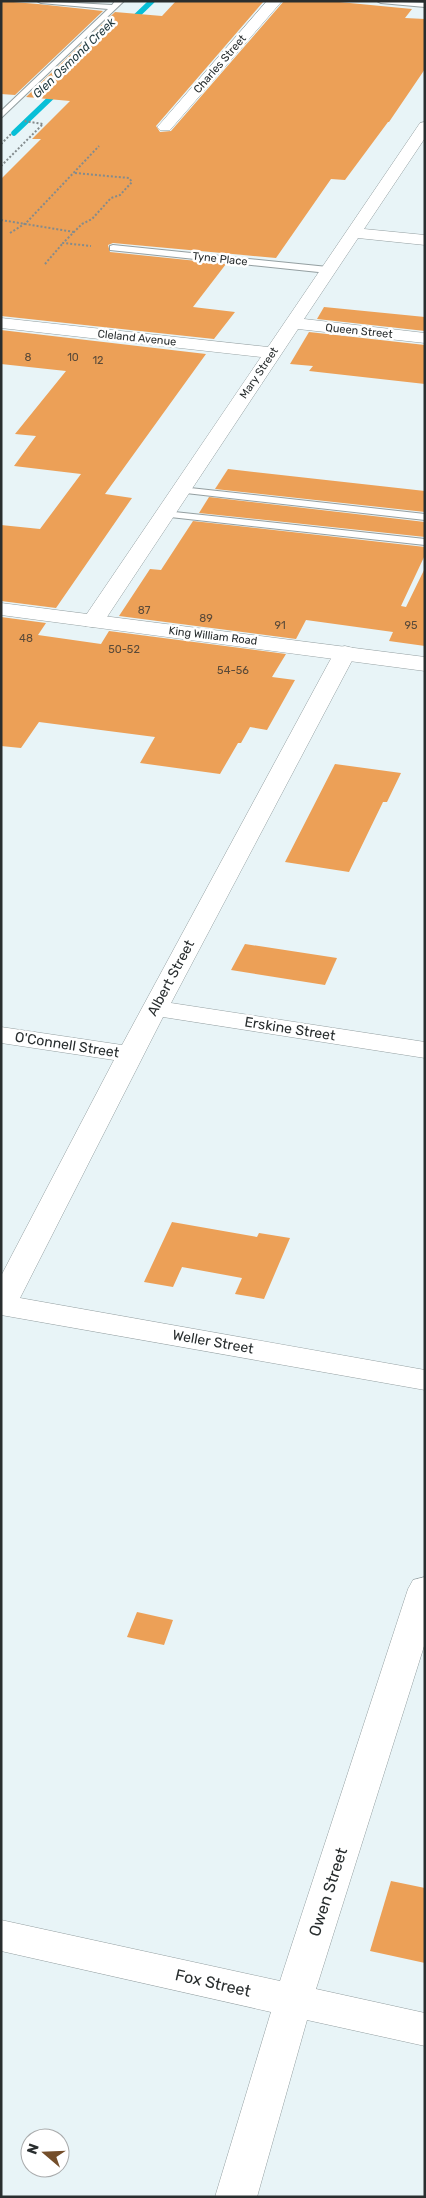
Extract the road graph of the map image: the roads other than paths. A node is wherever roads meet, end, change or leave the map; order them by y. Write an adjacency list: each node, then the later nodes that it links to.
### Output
1 (41, 1): 5 (lane)
2 (275, 1): 9 (street, Charles Street)
3 (381, 1): 4 (lane)
4 (392, 2): 6 (lane)
5 (117, 4): 7 (lane)
6 (425, 5)
7 (1, 116)
8 (425, 126): 10 (street, Mary Street)
9 (165, 127)
10 (353, 233): 11 (street); 13 (street, Mary Street)
11 (425, 240)
12 (113, 248): 13 (lane, Tyne Place)
13 (328, 270): 15 (street, Mary Street)
14 (1, 323): 17 (street, Cleland Avenue)
15 (292, 323): 16 (street, Queen Street); 17 (street, Mary Street)
16 (425, 338)
17 (272, 353): 18 (street, Mary Street)
18 (181, 490): 19 (street, Mary Street); 20 (lane)
19 (165, 514): 21 (lane); 23 (street, Mary Street)
20 (425, 517)
21 (425, 542)
22 (1, 609): 23 (street, King William Road)
23 (93, 620): 24 (street, King William Road)
24 (345, 653): 25 (street, King William Road); 26 (street, Albert Street)
25 (425, 664)
26 (155, 1008): 28 (street, Erskine Street); 29 (street, Albert Street)
27 (1, 1035): 29 (street, O'Connell Street)
28 (425, 1050)
29 (132, 1055): 30 (street, Albert Street)
30 (1, 1304): 31 (street, Weller Street)
31 (425, 1380)
32 (425, 1590): 34 (street, Owen Street)
33 (1, 1935): 34 (street, Fox Street)
34 (293, 2001): 35 (street, Fox Street); 36 (street, Owen Street)
35 (425, 2030)
36 (236, 2197)

